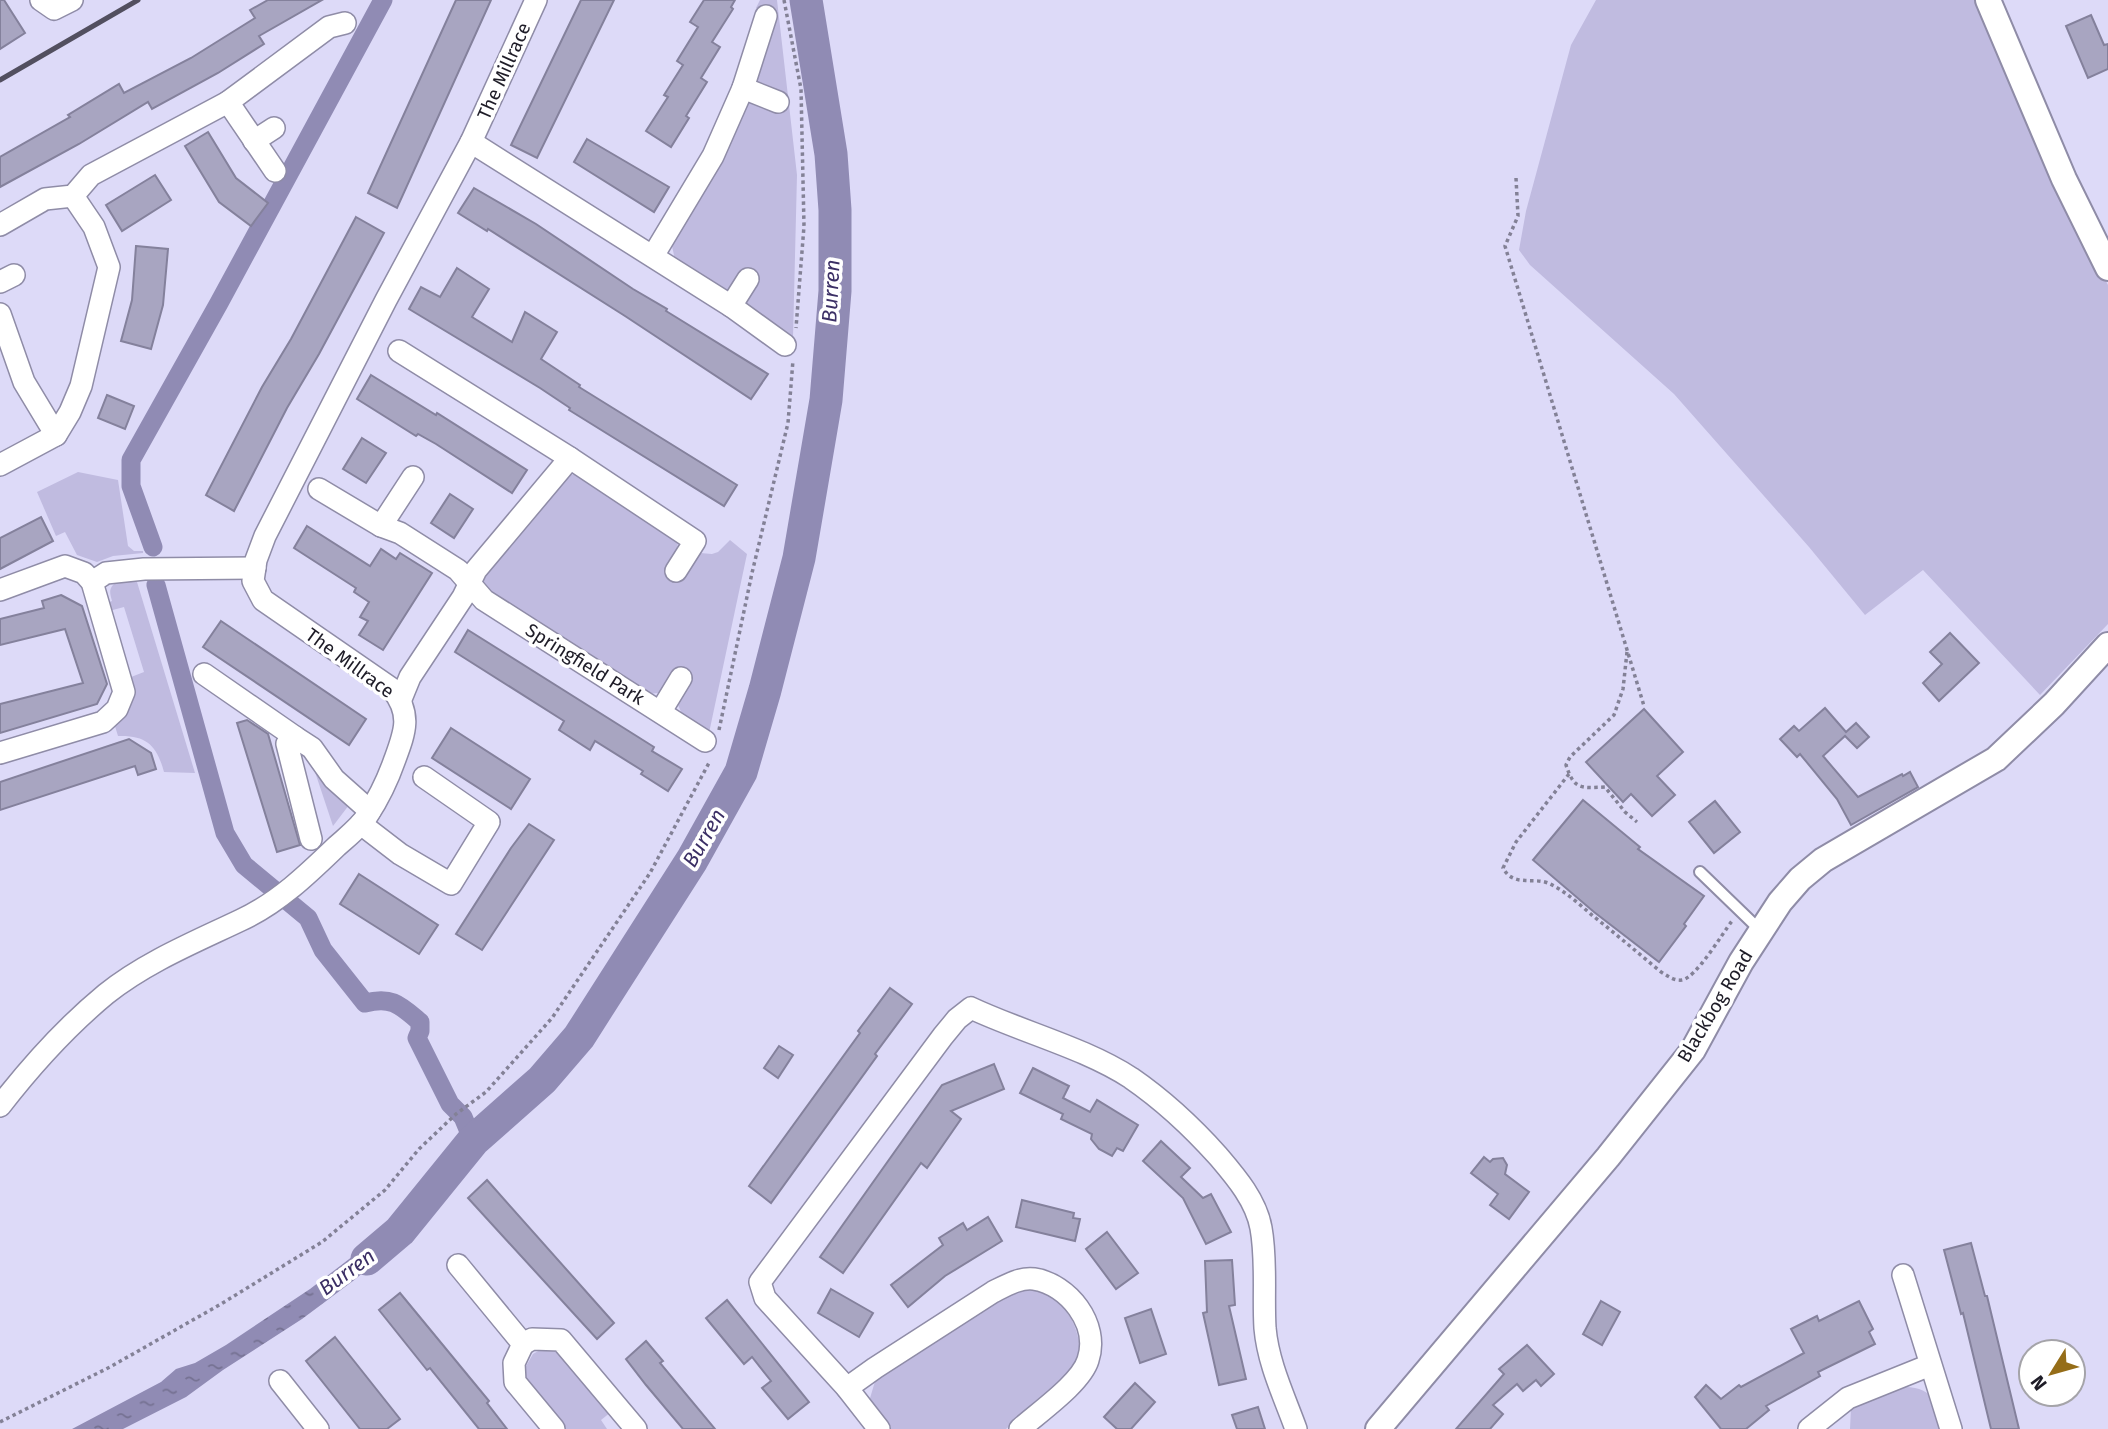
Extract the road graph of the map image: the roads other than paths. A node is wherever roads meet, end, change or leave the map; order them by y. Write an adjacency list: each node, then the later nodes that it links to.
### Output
1 (41, 0): 2 (street)
2 (72, 0)
3 (536, 0): 12 (street, The Millrace)
4 (1988, 0): 17 (street)
5 (766, 16): 7 (street)
6 (345, 23): 8 (street)
7 (743, 88): 9 (street); 16 (street)
8 (228, 102): 11 (street); 14 (street)
9 (778, 102)
10 (274, 128): 11 (street)
11 (254, 141): 13 (street)
12 (471, 142): 16 (street, The Millrace); 29 (street, The Millrace)
13 (275, 172)
14 (73, 196): 15 (street); 23 (street)
15 (0, 225)
16 (653, 256): 19 (street, The Millrace)
17 (2108, 268)
18 (748, 279): 19 (street)
19 (731, 306): 21 (street, The Millrace)
20 (0, 314): 23 (street)
21 (791, 346)
22 (399, 351): 24 (street)
23 (56, 435): 25 (street)
24 (570, 458): 30 (street); 32 (street)
25 (0, 465)
26 (413, 477): 28 (street)
27 (319, 489): 28 (street, Springfield Park)
28 (381, 526): 32 (street, Springfield Park)
29 (255, 568): 31 (street); 37 (street, The Millrace)
30 (676, 571)
31 (92, 582): 33 (street); 41 (street)
32 (468, 584): 37 (street); 38 (street, Springfield Park)
33 (0, 590)
34 (2108, 645): 46 (street, Blackbog Road)
35 (204, 674): 39 (street)
36 (681, 678): 38 (street)
37 (401, 699): 43 (street, The Millrace)
38 (661, 711): 40 (street, Springfield Park)
39 (295, 737): 43 (street); 44 (street)
40 (712, 745)
41 (0, 753)
42 (424, 777): 43 (street)
43 (365, 817): 47 (street, The Millrace)
44 (311, 839)
45 (1700, 872): 46 (lane)
46 (1760, 932): 61 (street, Blackbog Road)
47 (0, 1107)
48 (458, 1265): 50 (street)
49 (1903, 1275): 51 (street)
50 (523, 1344): 56 (street); 57 (street)
51 (1930, 1366): 54 (street); 62 (street)
52 (280, 1381): 55 (street)
53 (847, 1388): 58 (street); 59 (street); 60 (street)
54 (1814, 1428)
55 (318, 1429)
56 (554, 1429)
57 (636, 1429)
58 (879, 1429)
59 (1020, 1429)
60 (1296, 1429)
61 (1378, 1429)
62 (1951, 1429)

